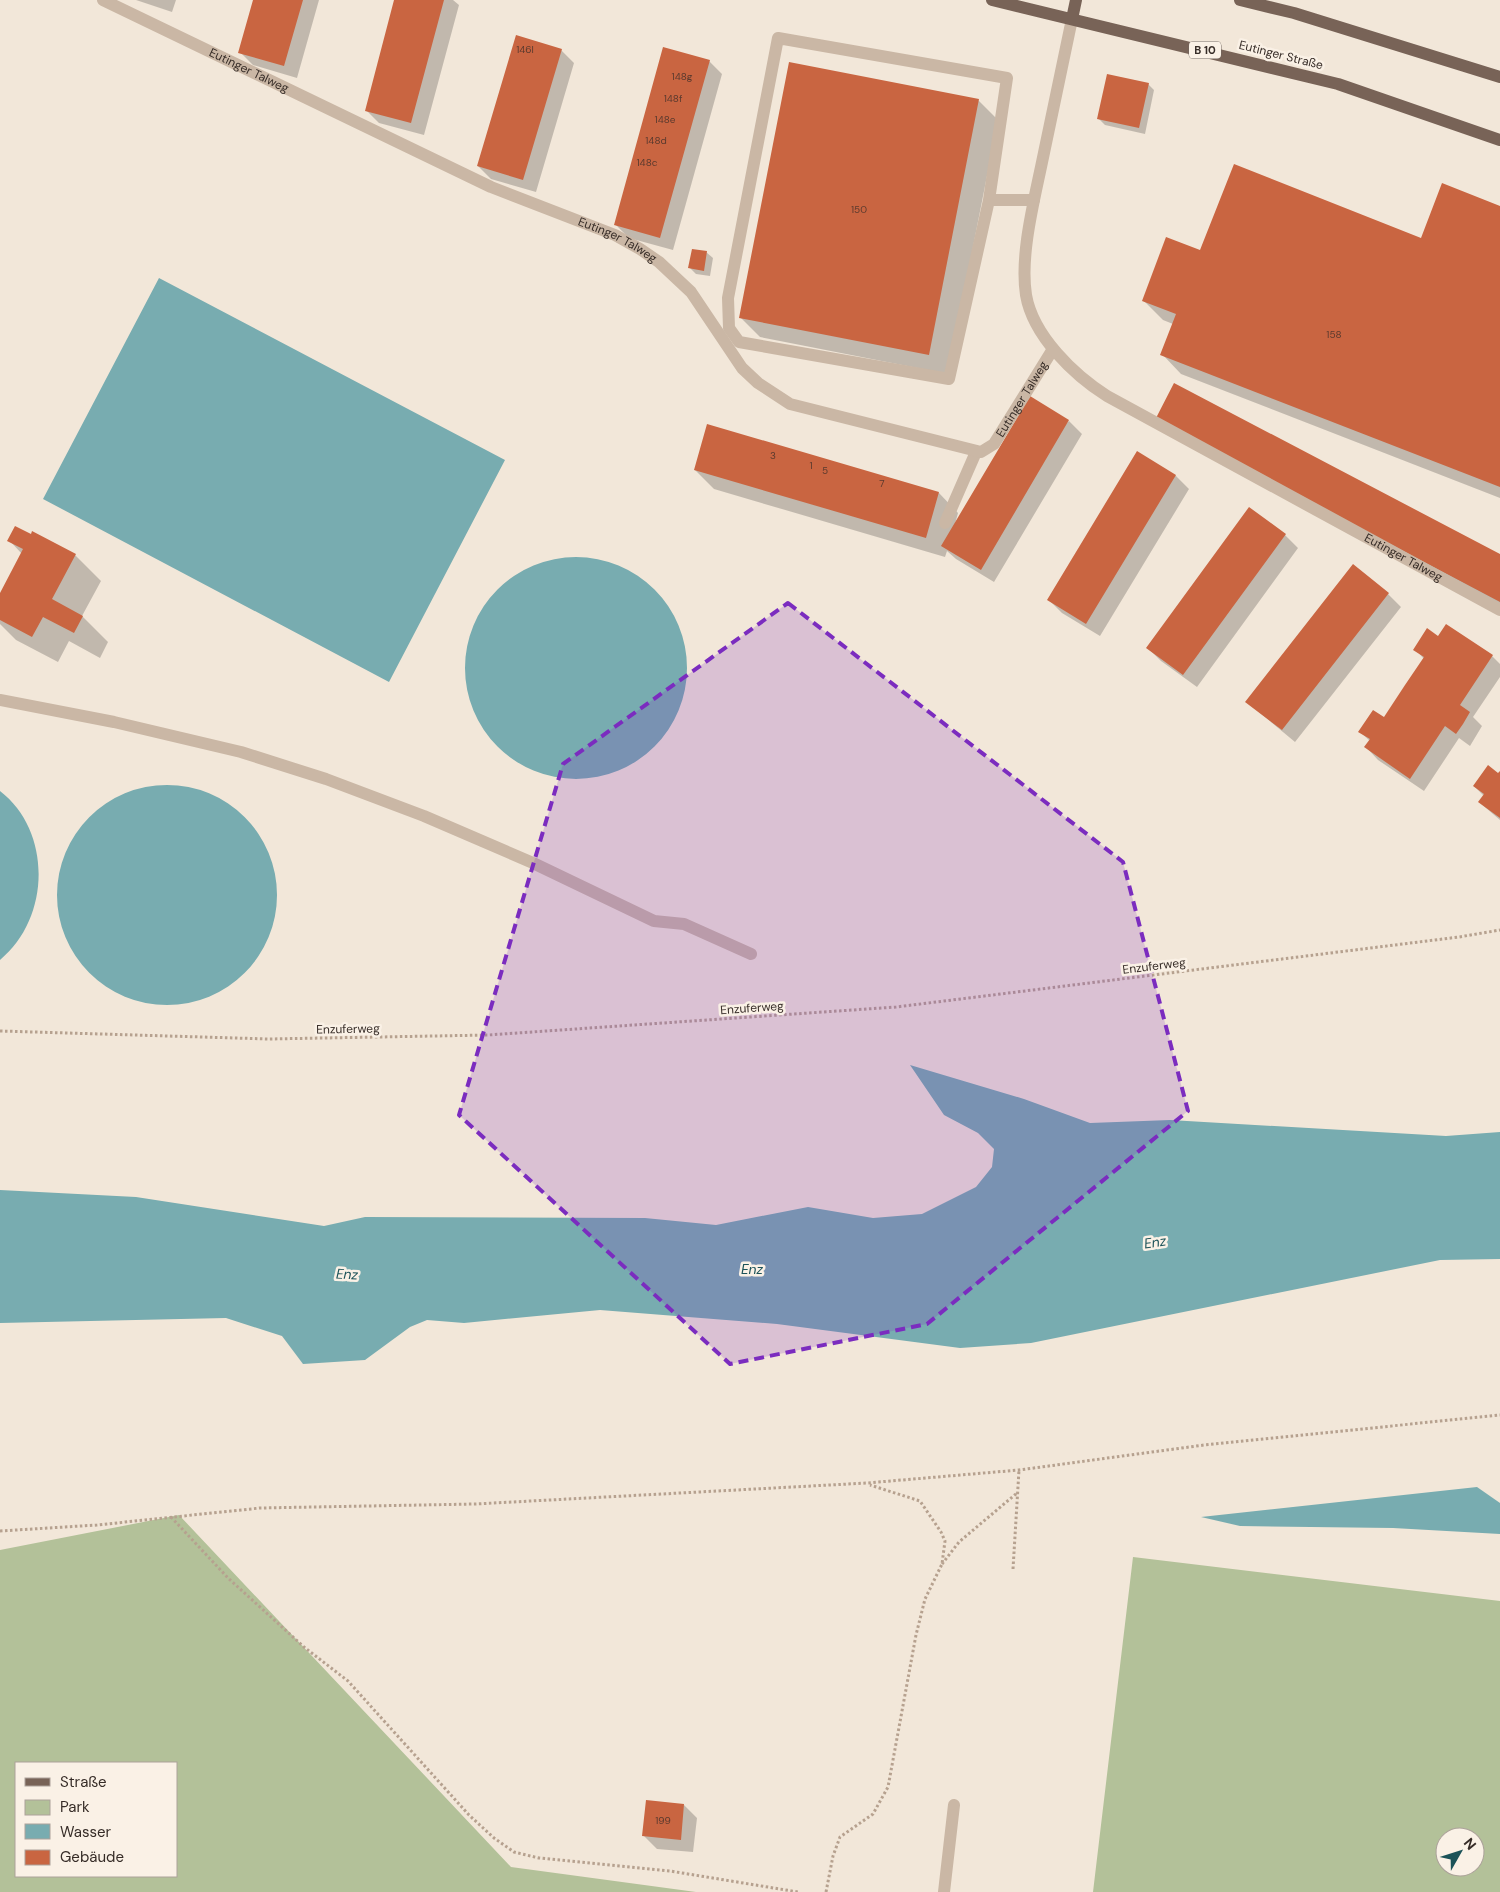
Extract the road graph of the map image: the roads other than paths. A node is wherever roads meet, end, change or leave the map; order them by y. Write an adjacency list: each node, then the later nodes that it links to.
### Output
1 (103, 0): 11 (street, Eutinger Talweg)
2 (992, 0): 5 (main road, Eutinger Straße / B 10)
3 (1076, 0): 5 (main road)
4 (1240, 0): 6 (main road)
5 (1072, 19): 7 (main road, Eutinger Straße / B 10); 9 (street, Eutinger Talweg)
6 (1500, 76)
7 (1500, 140)
8 (989, 200): 8 (street); 9 (street)
9 (1034, 200): 10 (street, Eutinger Talweg)
10 (1052, 349): 11 (street, Eutinger Talweg); 13 (street, Eutinger Talweg)
11 (976, 452): 12 (street)
12 (945, 522)
13 (1500, 610)
14 (0, 700): 15 (street)
15 (751, 954)
16 (954, 1805): 17 (street)
17 (944, 1892)

